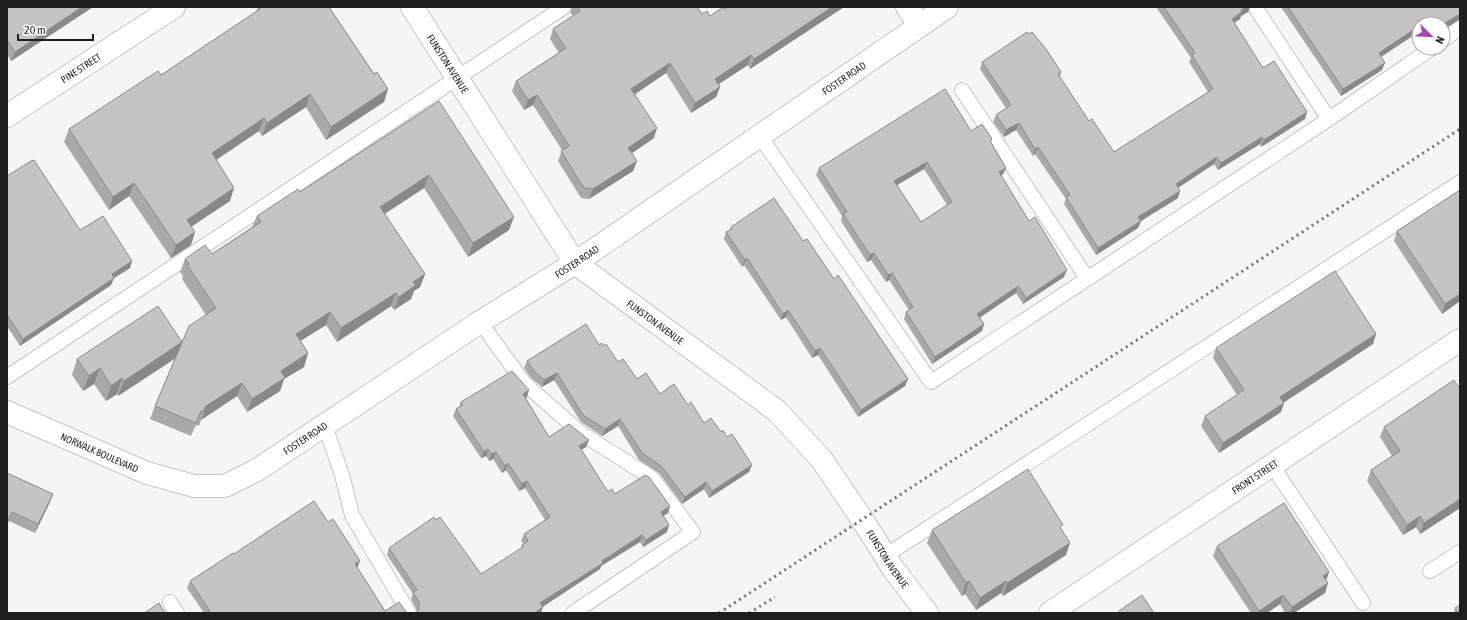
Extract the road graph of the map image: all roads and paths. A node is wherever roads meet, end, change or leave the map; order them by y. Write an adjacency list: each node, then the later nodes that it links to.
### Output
1 (174, 7): 13 (street, PINE STREET)
2 (412, 7): 11 (street, FUNSTON AVENUE)
3 (564, 7): 11 (lane)
4 (907, 7): 7 (street)
5 (947, 7): 7 (street, FOSTER ROAD)
6 (1255, 7): 14 (lane)
7 (919, 25): 15 (street, FOSTER ROAD)
8 (1460, 28): 9 (lane)
9 (1451, 34)
10 (1421, 56): 14 (lane)
11 (457, 78): 17 (street, FUNSTON AVENUE); 21 (lane)
12 (962, 90): 18 (lane)
13 (7, 116)
14 (1330, 119): 18 (lane)
15 (759, 135): 17 (street, FOSTER ROAD); 18 (lane)
16 (1460, 182): 27 (lane)
17 (575, 263): 19 (street, FOSTER ROAD); 27 (street, FUNSTON AVENUE)
18 (1087, 278)
19 (480, 322): 23 (street, FOSTER ROAD); 31 (lane)
20 (1459, 345): 24 (street, FRONT STREET)
21 (7, 377)
22 (7, 412): 25 (street, NORWALK BOULEVARD)
23 (325, 426): 25 (street, FOSTER ROAD); 30 (lane)
24 (1272, 465): 29 (lane); 33 (street, FRONT STREET)
25 (194, 486)
26 (1460, 552): 28 (lane)
27 (885, 556): 32 (street, FUNSTON AVENUE)
28 (1430, 571)
29 (1363, 603)
30 (409, 613)
31 (573, 613)
32 (927, 613)
33 (1050, 613)

